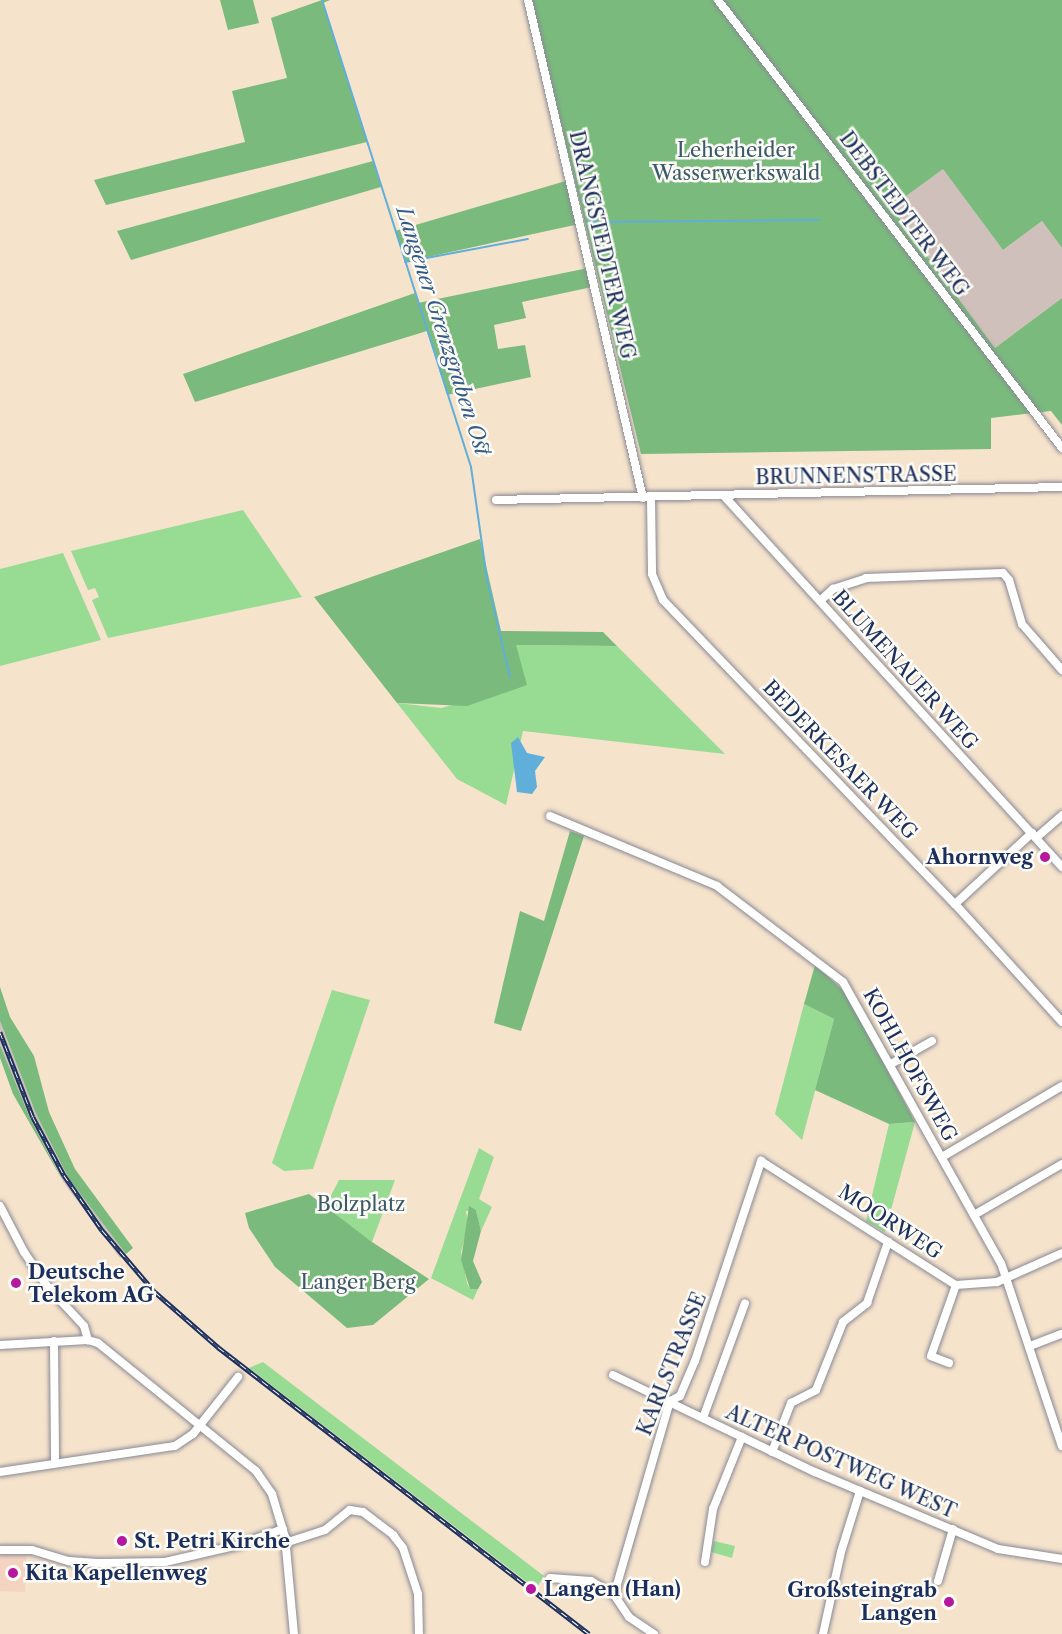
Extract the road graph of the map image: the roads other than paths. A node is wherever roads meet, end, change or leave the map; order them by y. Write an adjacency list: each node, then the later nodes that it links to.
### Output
1 (528, 0): 6 (street, DRANGSTEDTER WEG)
2 (718, 0): 3 (street, DEBSTEDTER WEG)
3 (1062, 448)
4 (1062, 487): 5 (street, BRUNNENSTRASSE)
5 (724, 496): 6 (street, BRUNNENSTRASSE); 8 (street, BLUMENAUER WEG)
6 (647, 498): 7 (street, BRUNNENSTRASSE); 14 (street, BEDERKESAER WEG)
7 (496, 500)
8 (820, 601): 9 (street); 12 (street, BLUMENAUER WEG)
9 (1062, 670)
10 (1062, 814): 12 (street)
11 (550, 816): 17 (street, KOHLHOFSWEG)
12 (1034, 836): 13 (street, BLUMENAUER WEG); 14 (street)
13 (1062, 867)
14 (955, 904): 15 (street, BEDERKESAER WEG)
15 (1062, 1022)
16 (932, 1041): 17 (street)
17 (891, 1064): 19 (street, KOHLHOFSWEG)
18 (1060, 1088): 19 (street)
19 (942, 1157): 23 (street, KOHLHOFSWEG)
20 (761, 1161): 24 (street, MOORWEG); 37 (street, KARLSTRASSE)
21 (1062, 1164): 23 (street)
22 (0, 1206): 30 (street)
23 (974, 1215): 26 (street, KOHLHOFSWEG)
24 (888, 1242): 27 (street, MOORWEG); 42 (street)
25 (1062, 1254): 26 (street)
26 (1007, 1277): 27 (street); 33 (street, KOHLHOFSWEG)
27 (956, 1285): 34 (street)
28 (745, 1304): 38 (street)
29 (1062, 1334): 33 (street)
30 (88, 1340): 31 (street); 39 (street)
31 (54, 1341): 32 (street); 43 (street)
32 (0, 1345)
33 (1030, 1346): 41 (street, KOHLHOFSWEG)
34 (949, 1363)
35 (613, 1375): 37 (street, ALTER POSTWEG WEST)
36 (238, 1377): 39 (street)
37 (670, 1401): 38 (street, ALTER POSTWEG WEST); 54 (street, KARLSTRASSE)
38 (703, 1418): 40 (street, ALTER POSTWEG WEST)
39 (198, 1423): 43 (street); 46 (street)
40 (742, 1437): 42 (street, ALTER POSTWEG WEST); 51 (street)
41 (1062, 1446)
42 (772, 1452): 45 (street, ALTER POSTWEG WEST)
43 (55, 1461): 44 (street)
44 (0, 1472)
45 (861, 1491): 47 (street, ALTER POSTWEG WEST); 58 (street)
46 (283, 1528): 48 (street); 49 (street)
47 (953, 1530): 50 (street, ALTER POSTWEG WEST); 53 (street)
48 (285, 1543): 55 (street); 56 (street)
49 (0, 1550)
50 (1062, 1559)
51 (705, 1562)
52 (550, 1578): 54 (street)
53 (938, 1581)
54 (614, 1595): 57 (street)
55 (294, 1634)
56 (419, 1634)
57 (654, 1634)
58 (823, 1634)

